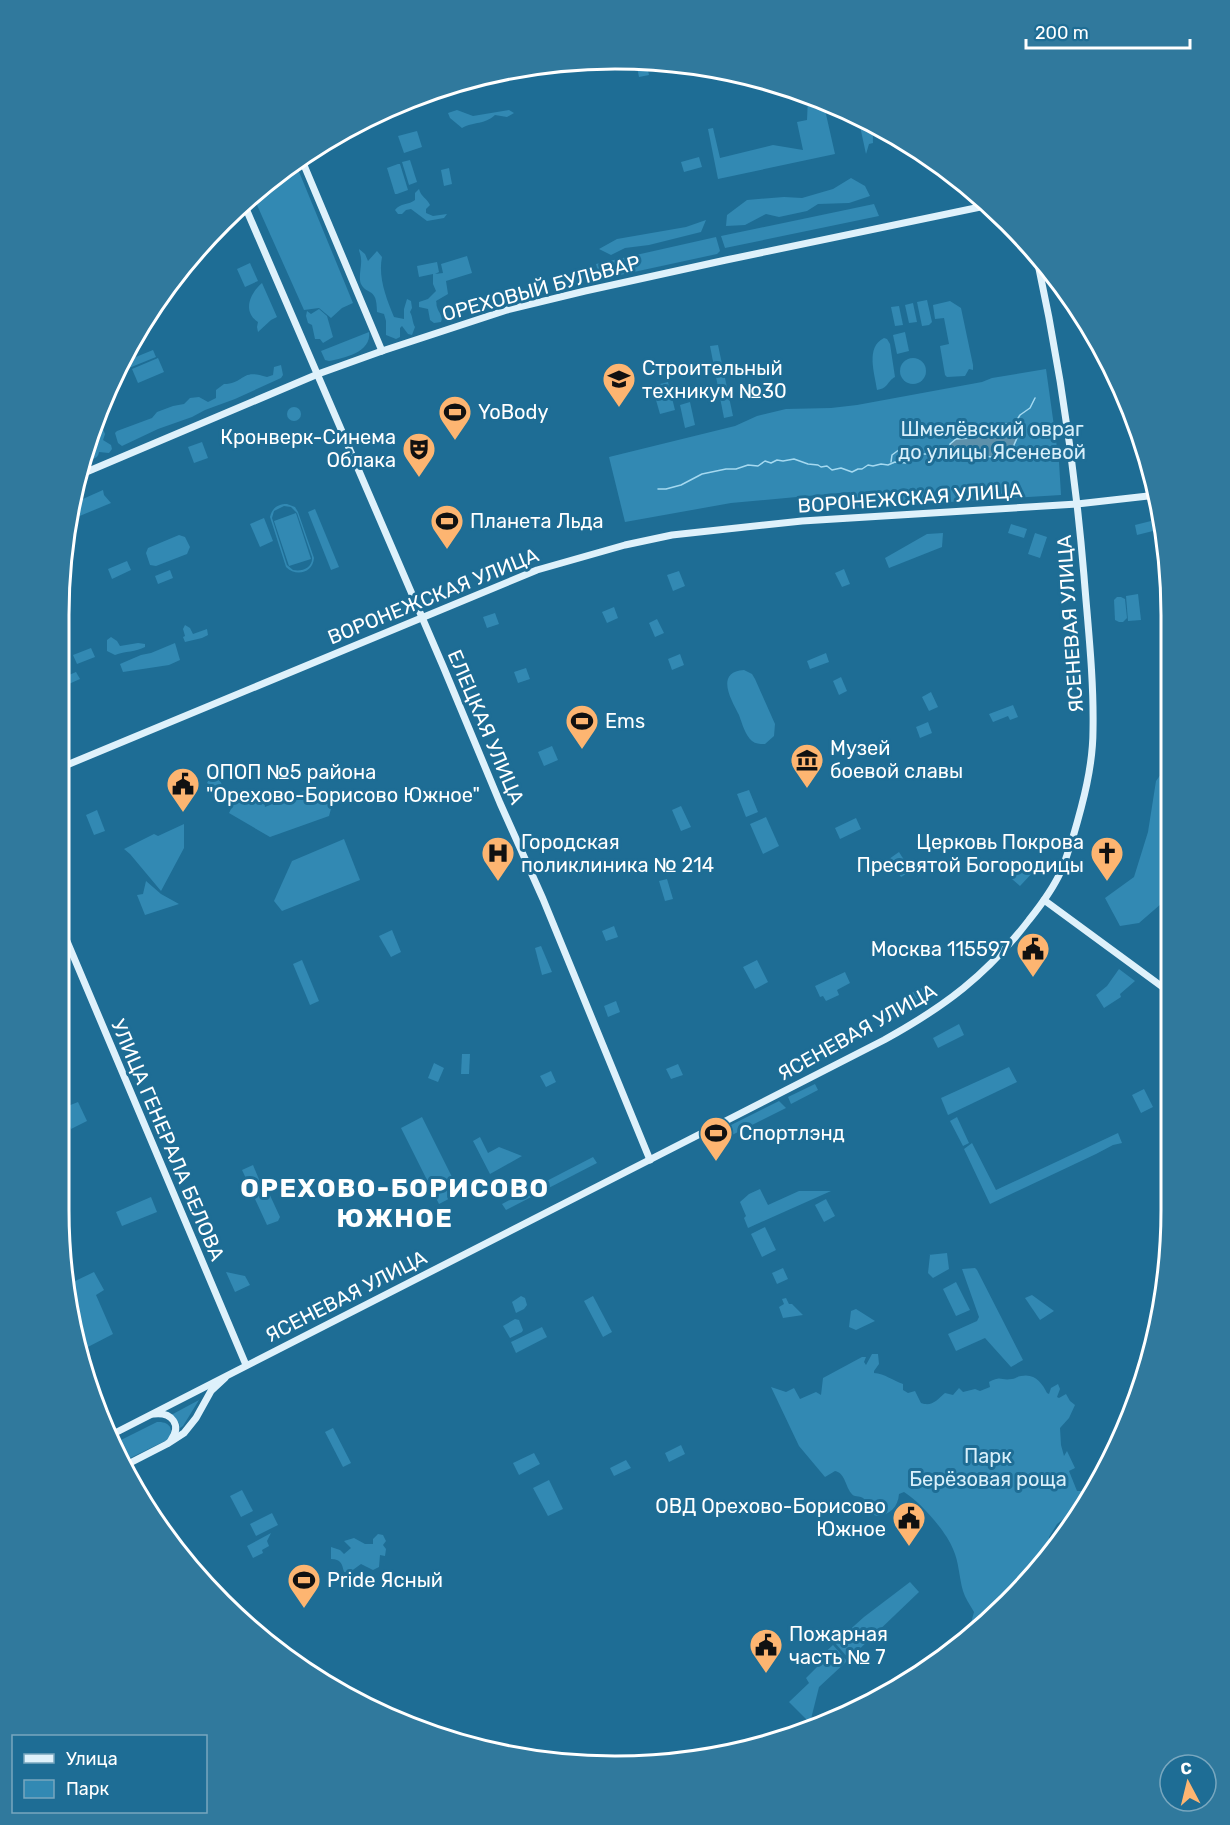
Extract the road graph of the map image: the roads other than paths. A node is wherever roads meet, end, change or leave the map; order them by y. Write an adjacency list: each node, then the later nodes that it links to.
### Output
1 (305, 166): 5 (street)
2 (979, 207): 5 (street, ОРЕХОВЫЙ БУЛЬВАР)
3 (247, 211): 6 (street, ЕЛЕЦКАЯ УЛИЦА)
4 (1040, 273): 9 (street, ЯСЕНЕВАЯ УЛИЦА)
5 (382, 351): 6 (street, ОРЕХОВЫЙ БУЛЬВАР)
6 (318, 374): 7 (street, ОРЕХОВЫЙ БУЛЬВАР); 10 (street, ЕЛЕЦКАЯ УЛИЦА)
7 (89, 471)
8 (1148, 496): 9 (street, ВОРОНЕЖСКАЯ УЛИЦА)
9 (1077, 504): 10 (street, ВОРОНЕЖСКАЯ УЛИЦА); 12 (street, ЯСЕНЕВАЯ УЛИЦА)
10 (422, 617): 11 (street, ВОРОНЕЖСКАЯ УЛИЦА); 15 (street, ЕЛЕЦКАЯ УЛИЦА)
11 (69, 764)
12 (1044, 900): 14 (street); 15 (street, ЯСЕНЕВАЯ УЛИЦА)
13 (69, 946): 16 (street, УЛИЦА ГЕНЕРАЛА БЕЛОВА)
14 (1161, 986)
15 (650, 1160): 16 (street, ЯСЕНЕВАЯ УЛИЦА)
16 (246, 1365): 17 (street, ЯСЕНЕВАЯ УЛИЦА)
17 (230, 1374): 18 (street, ЯСЕНЕВАЯ УЛИЦА); 20 (street, ЯСЕНЕВАЯ УЛИЦА)
18 (149, 1415): 19 (street, ЯСЕНЕВАЯ УЛИЦА); 20 (street)
19 (117, 1432)
20 (167, 1444): 21 (street, ЯСЕНЕВАЯ УЛИЦА)
21 (131, 1462)

